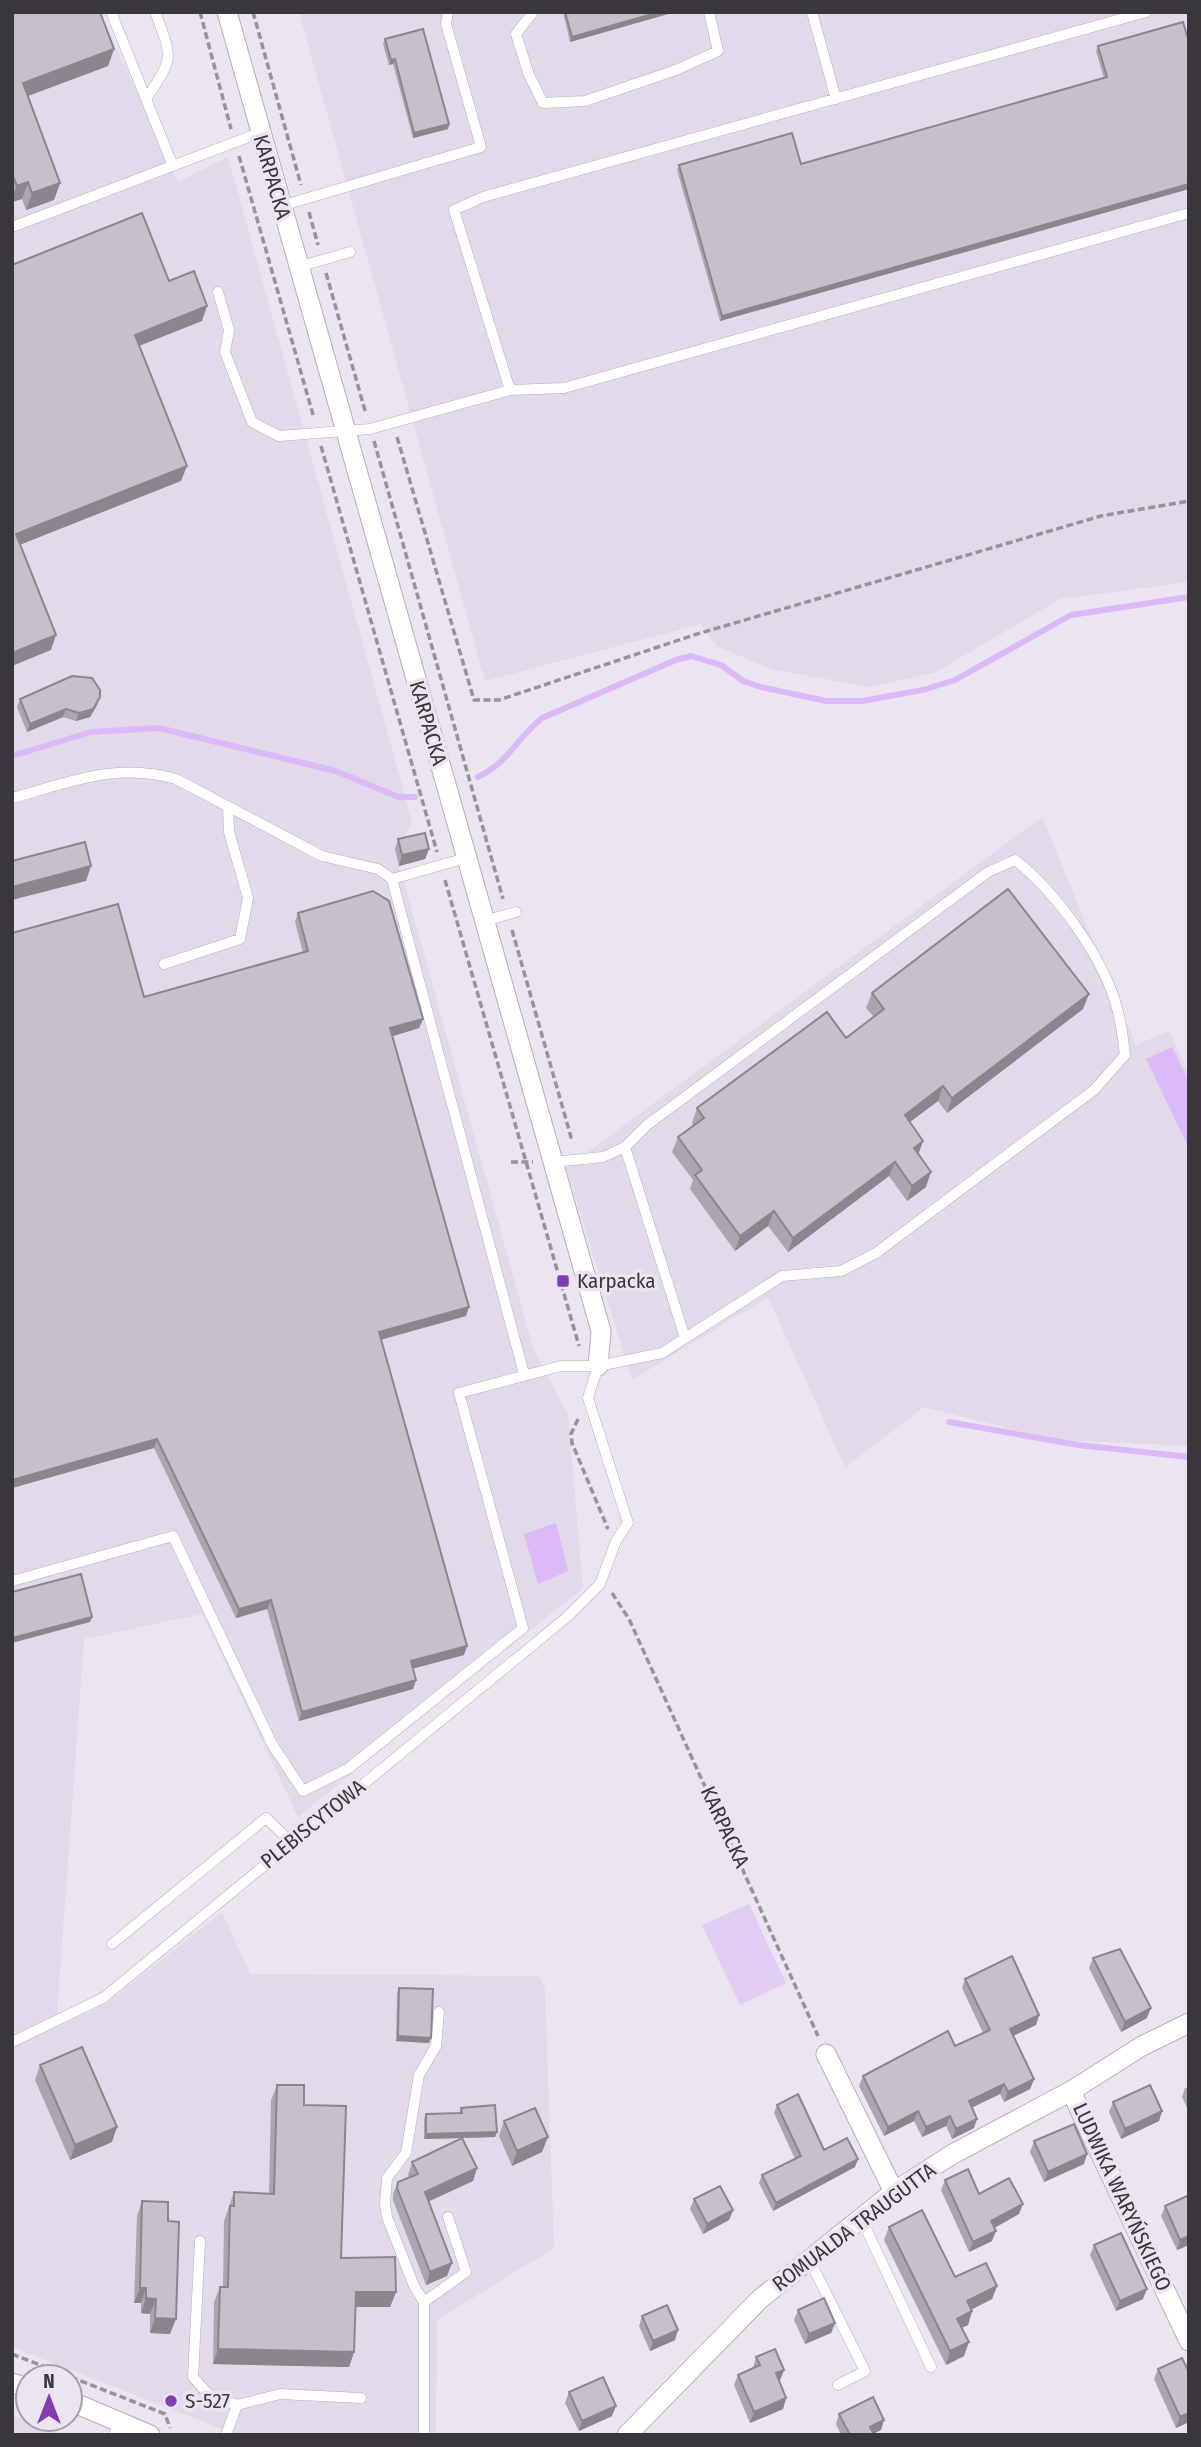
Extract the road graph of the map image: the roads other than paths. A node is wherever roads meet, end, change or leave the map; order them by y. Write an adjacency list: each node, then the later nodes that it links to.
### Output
1 (111, 12): 9 (lane)
2 (155, 12): 9 (lane)
3 (227, 12): 11 (street, KARPACKA)
4 (448, 12): 13 (lane)
5 (533, 12): 6 (lane)
6 (709, 12)
7 (812, 12): 10 (lane)
8 (1146, 12): 10 (lane)
9 (146, 99): 12 (lane)
10 (836, 99): 19 (lane)
11 (259, 133): 12 (lane); 13 (street, KARPACKA)
12 (173, 166): 15 (lane)
13 (281, 206): 17 (street, KARPACKA)
14 (1189, 213): 19 (lane)
15 (12, 228)
16 (350, 252): 17 (lane)
17 (298, 267): 20 (street, KARPACKA)
18 (218, 292): 20 (lane)
19 (510, 390): 20 (lane)
20 (345, 431): 23 (street, KARPACKA)
21 (12, 798): 22 (lane)
22 (228, 807): 24 (lane); 27 (lane)
23 (466, 858): 24 (lane); 26 (street, KARPACKA)
24 (392, 879): 32 (lane)
25 (512, 913): 26 (lane)
26 (484, 921): 29 (street, KARPACKA)
27 (164, 964)
28 (625, 1147): 29 (lane); 30 (lane); 30 (lane)
29 (553, 1162): 31 (street, KARPACKA)
30 (685, 1338): 31 (lane)
31 (598, 1366): 32 (lane); 34 (lane, KARPACKA)
32 (524, 1374): 33 (lane)
33 (12, 1581)
34 (600, 1584): 35 (lane, PLEBISCYTOWA)
35 (291, 1842): 36 (lane); 39 (lane, PLEBISCYTOWA)
36 (111, 1944)
37 (439, 2012): 47 (lane)
38 (1189, 2023): 41 (street, ROMUALDA TRAUGUTTA)
39 (12, 2042)
40 (826, 2054): 42 (street)
41 (1072, 2091): 42 (street, ROMUALDA TRAUGUTTA); 48 (street, LUDWIKA WARYŃSKIEGO)
42 (894, 2192): 44 (street, ROMUALDA TRAUGUTTA)
43 (448, 2217): 47 (lane)
44 (861, 2218): 46 (street, ROMUALDA TRAUGUTTA); 49 (lane)
45 (200, 2241): 52 (lane)
46 (808, 2258): 50 (lane); 58 (street, ROMUALDA TRAUGUTTA)
47 (424, 2302): 57 (lane)
48 (1189, 2341)
49 (931, 2367)
50 (838, 2385)
51 (361, 2398): 52 (lane)
52 (237, 2405): 56 (lane)
53 (84, 2409): 54 (street)
54 (117, 2428): 55 (street)
55 (150, 2435)
56 (226, 2435)
57 (424, 2435)
58 (627, 2435)

